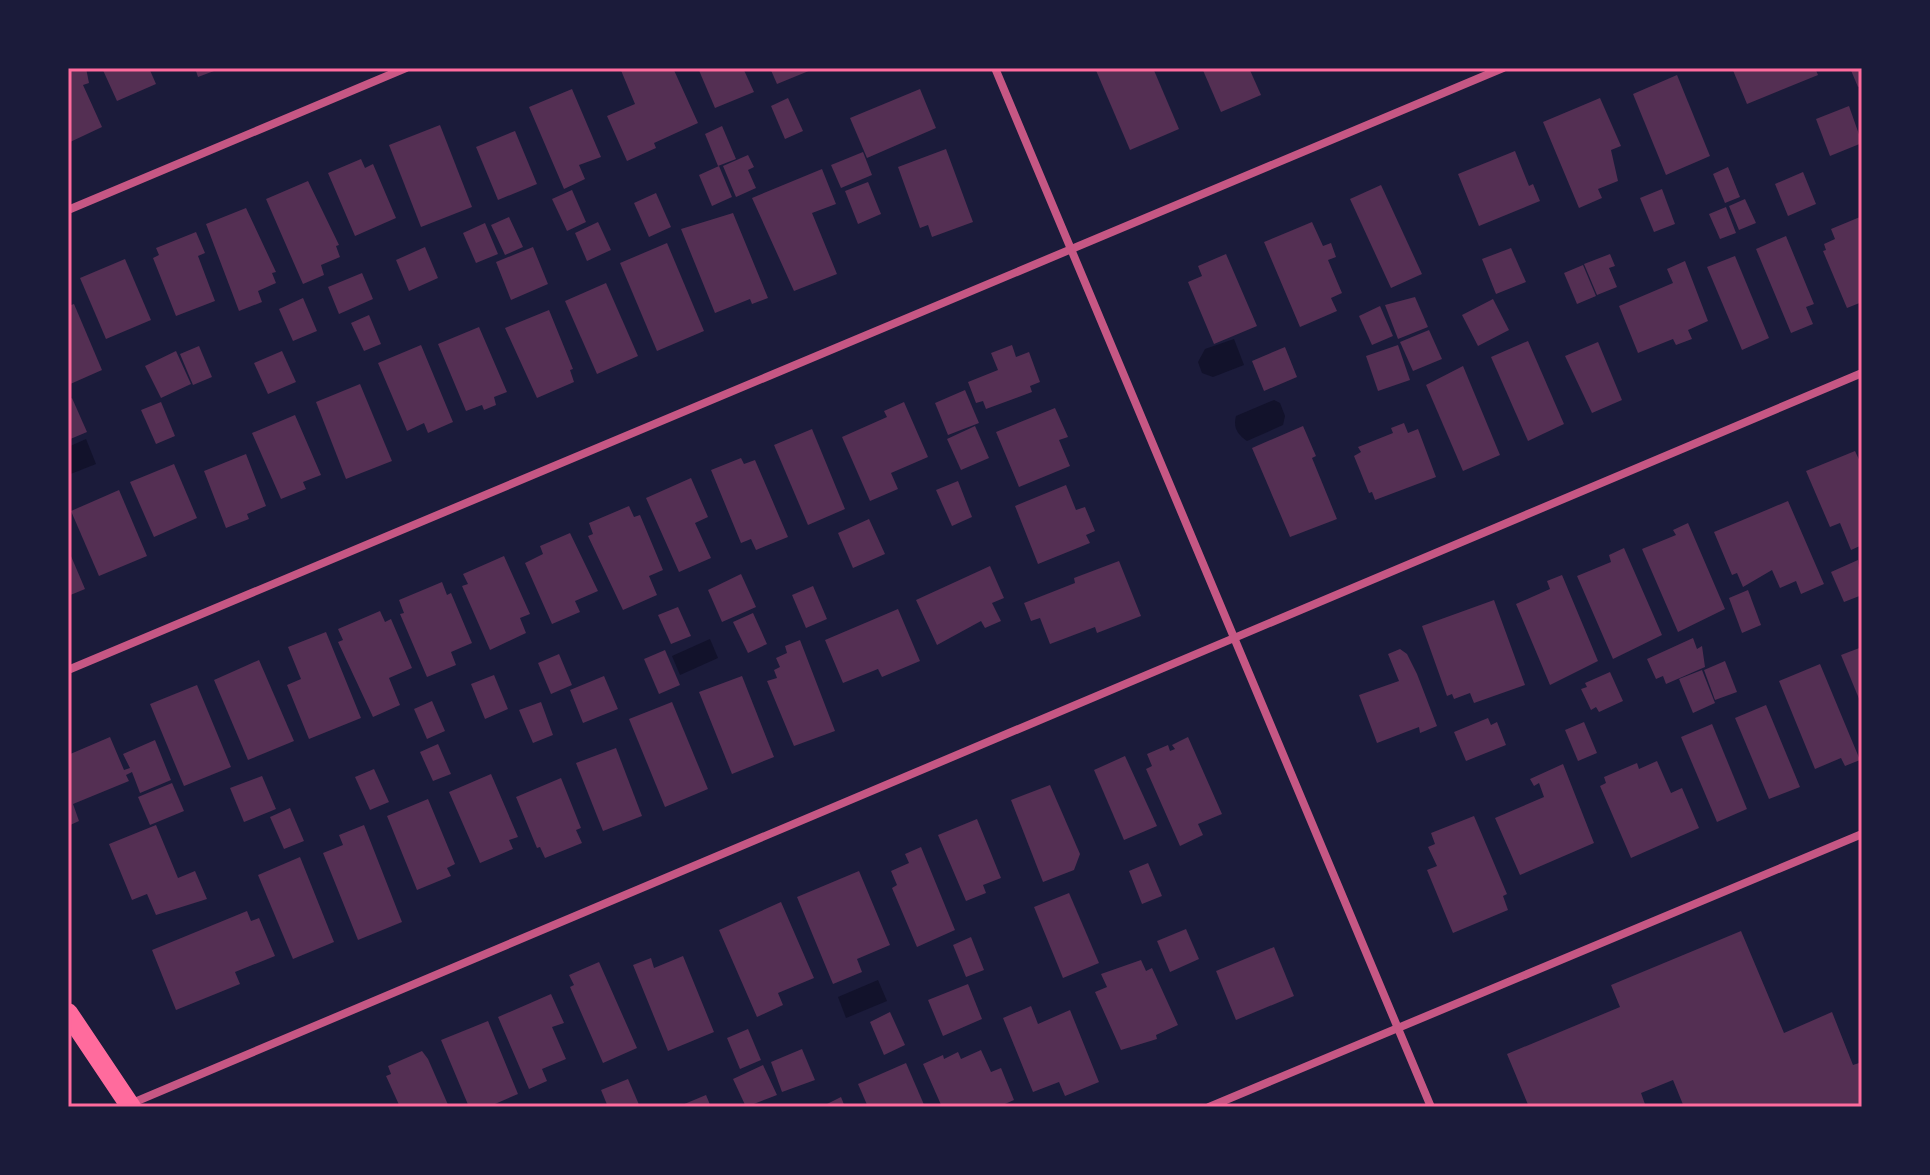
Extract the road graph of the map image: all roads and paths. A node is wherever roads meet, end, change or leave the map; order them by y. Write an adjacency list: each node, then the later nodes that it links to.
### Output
1 (406, 68): 4 (street)
2 (995, 68): 5 (street)
3 (1503, 68): 5 (street)
4 (68, 210)
5 (1071, 250): 7 (street); 8 (street)
6 (1862, 373): 7 (street)
7 (1234, 638): 11 (street); 12 (street)
8 (68, 670)
9 (1862, 834): 11 (street)
10 (68, 1013): 12 (main road)
11 (1397, 1028): 13 (street); 14 (street)
12 (130, 1106)
13 (1209, 1107)
14 (1431, 1107)

